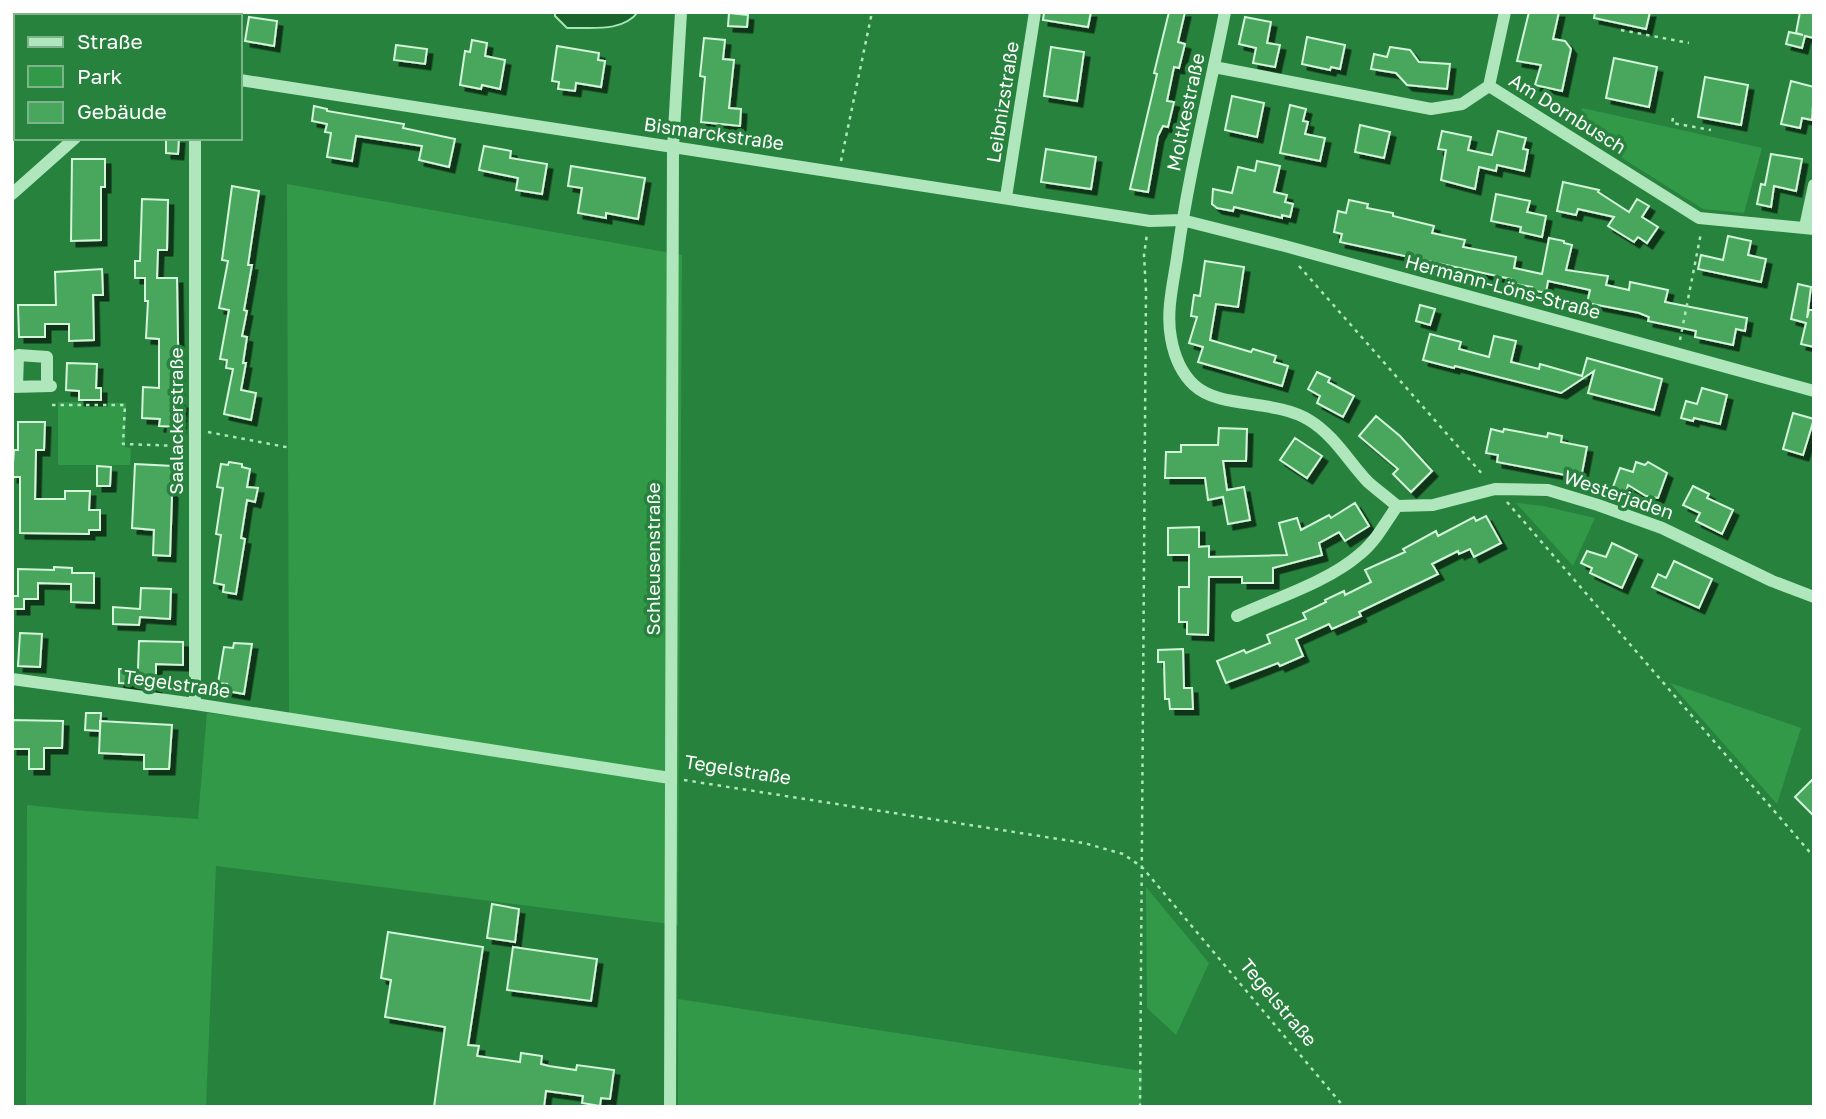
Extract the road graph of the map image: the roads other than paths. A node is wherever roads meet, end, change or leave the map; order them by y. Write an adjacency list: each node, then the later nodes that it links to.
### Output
1 (681, 12): 10 (street, Schleusenstraße)
2 (1035, 12): 13 (street, Leibnizstraße)
3 (1225, 12): 5 (street, Moltkestraße)
4 (1505, 12): 7 (street)
5 (1214, 67): 7 (street, Am Dornbusch); 14 (street, Moltkestraße)
6 (242, 80): 10 (street, Bismarckstraße)
7 (1489, 86): 15 (street, Am Dornbusch)
8 (73, 140): 12 (street)
9 (195, 140): 22 (street, Saalackerstraße)
10 (673, 147): 13 (street, Bismarckstraße); 23 (street, Schleusenstraße)
11 (1814, 185): 15 (street)
12 (12, 194)
13 (1006, 197): 14 (street, Bismarckstraße)
14 (1182, 220): 17 (street, Hermann-Löns-Straße); 18 (street)
15 (1809, 228)
16 (15, 387): 16 (street)
17 (1814, 391)
18 (1397, 506): 19 (street, Westerjaden); 20 (street)
19 (1814, 597)
20 (1237, 616)
21 (12, 679): 22 (street, Tegelstraße)
22 (195, 704): 23 (street, Tegelstraße)
23 (670, 778): 24 (street, Schleusenstraße)
24 (670, 1107)

